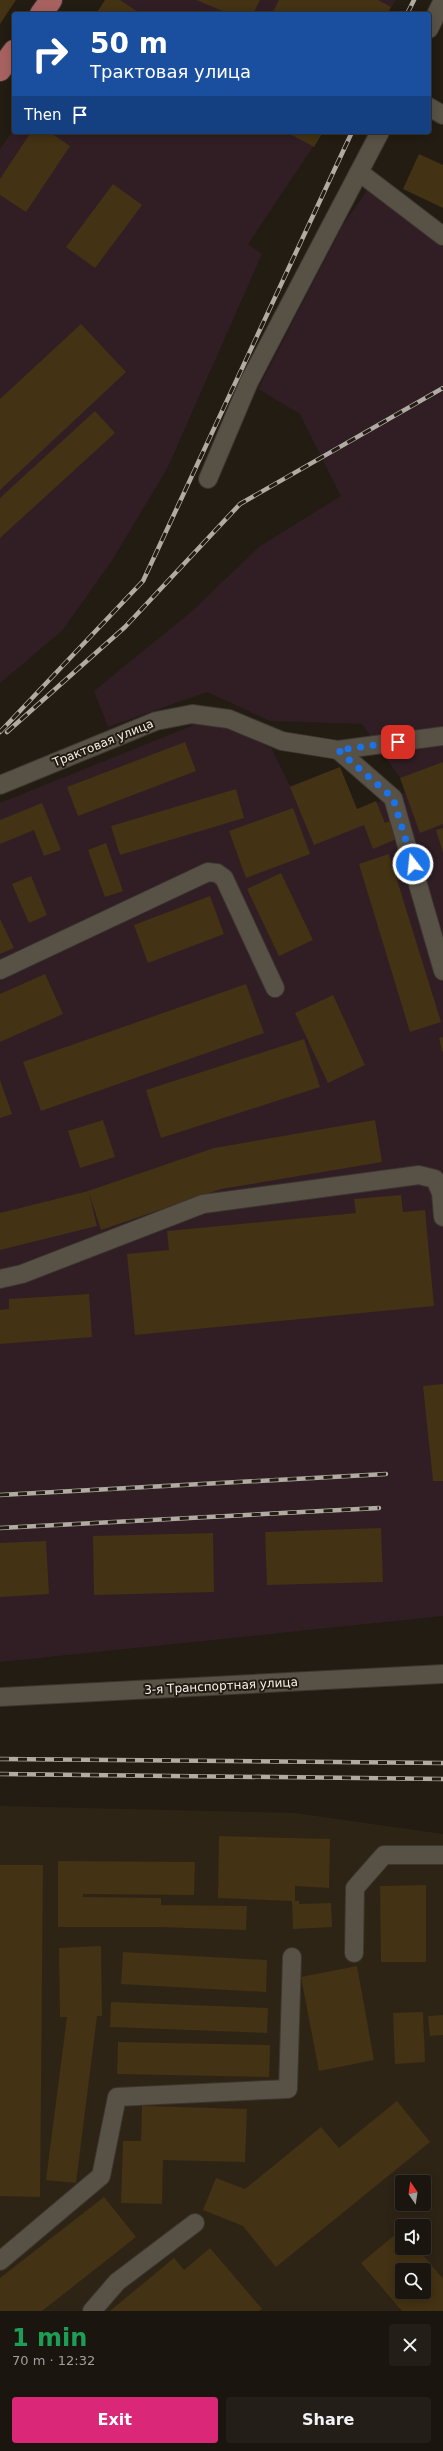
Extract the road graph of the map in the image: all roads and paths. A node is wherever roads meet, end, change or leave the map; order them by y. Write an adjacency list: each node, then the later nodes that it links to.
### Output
1 (51, 0): 3 (main road)
2 (443, 0): 4 (street)
3 (42, 12)
4 (431, 25)
5 (12, 54): 6 (main road)
6 (0, 70)
7 (431, 108): 8 (street)
8 (443, 115)
9 (379, 134): 10 (street)
10 (359, 172): 11 (street); 12 (street)
11 (443, 236)
12 (208, 479)
13 (443, 736): 14 (street, Трактовая улица)
14 (338, 750): 15 (street, Трактовая улица); 17 (street)
15 (0, 785)
16 (0, 970): 18 (street)
17 (443, 971)
18 (275, 988)
19 (443, 1217): 20 (street)
20 (0, 1279)
21 (443, 1674): 22 (street, 3-я Транспортная улица)
22 (0, 1697)
23 (443, 1855): 24 (street)
24 (354, 1953)
25 (292, 1957): 27 (street)
26 (195, 2223): 28 (street)
27 (0, 2261)
28 (92, 2311)

